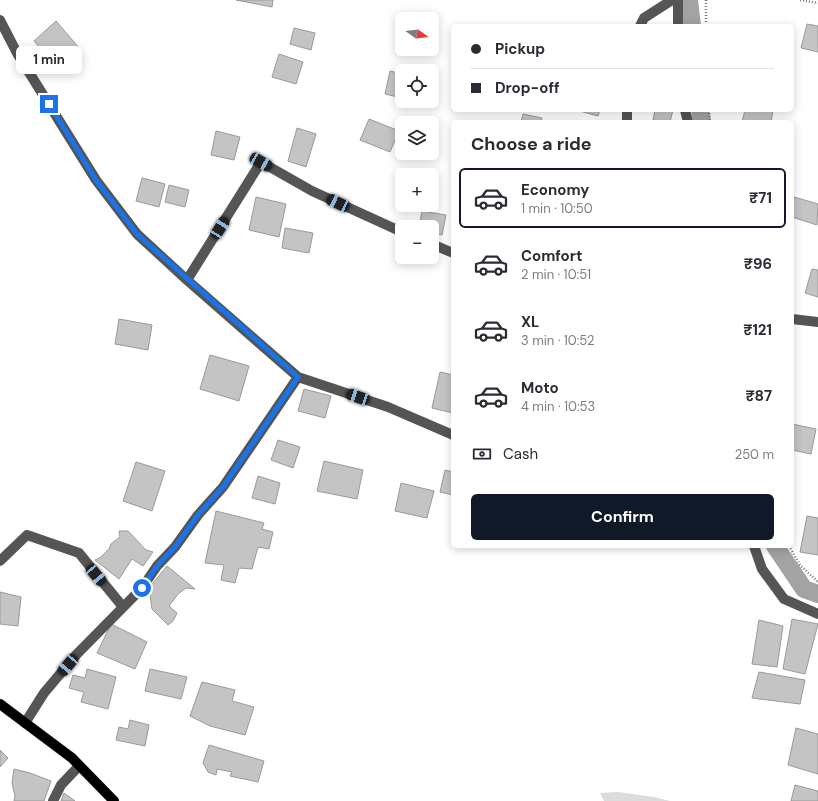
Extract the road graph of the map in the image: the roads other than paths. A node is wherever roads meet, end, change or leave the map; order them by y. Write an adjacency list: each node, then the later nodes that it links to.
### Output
1 (672, 0): 4 (street)
2 (678, 0): 5 (street)
3 (0, 20): 9 (street)
4 (641, 24)
5 (678, 24)
6 (395, 229): 9 (street)
7 (439, 247): 8 (street)
8 (451, 252)
9 (187, 280): 12 (street)
10 (794, 320): 11 (street)
11 (818, 322)
12 (298, 377): 13 (street); 16 (street)
13 (451, 434)
14 (755, 548): 17 (street)
15 (0, 561): 16 (street)
16 (123, 607): 19 (street)
17 (818, 614)
18 (0, 704): 19 (main road)
19 (25, 723): 20 (main road)
20 (80, 766): 21 (street); 22 (main road)
21 (53, 801)
22 (114, 801)

